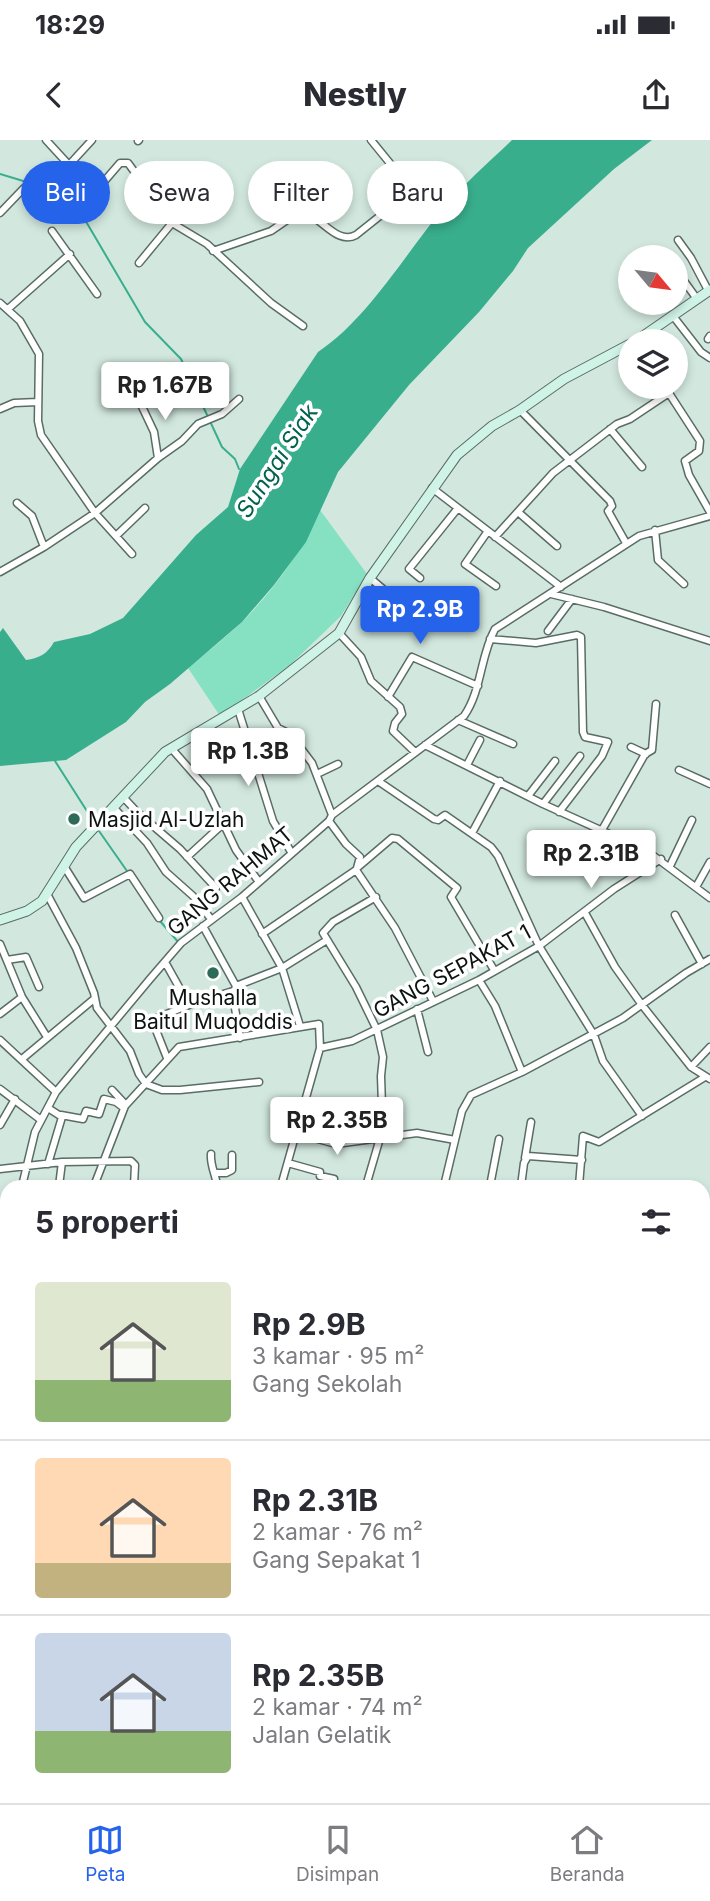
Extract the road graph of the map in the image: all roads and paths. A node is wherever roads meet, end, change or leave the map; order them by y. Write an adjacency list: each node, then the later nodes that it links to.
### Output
1 (47, 140): 4 (street)
2 (92, 140): 5 (street)
3 (371, 140): 14 (street)
4 (65, 161)
5 (73, 161)
6 (124, 163): 7 (street)
7 (110, 174)
8 (21, 191): 9 (street)
9 (0, 213)
10 (171, 224): 16 (street)
11 (174, 224): 14 (street)
12 (52, 231): 15 (street)
13 (678, 240): 18 (street)
14 (214, 251): 24 (street)
15 (70, 254): 19 (street); 22 (street)
16 (139, 263)
17 (688, 287): 20 (street)
18 (709, 292): 20 (main road)
19 (97, 294)
20 (696, 299): 23 (main road)
21 (0, 303): 22 (street)
22 (8, 309): 32 (street)
23 (673, 316): 25 (main road); 27 (street)
24 (303, 326)
25 (654, 329)
26 (618, 350): 34 (main road)
27 (710, 358)
28 (137, 396): 36 (street)
29 (239, 399): 36 (street)
30 (656, 399): 35 (street)
31 (673, 399): 45 (street)
32 (38, 402): 33 (street); 44 (street)
33 (0, 409)
34 (520, 410): 37 (street); 39 (main road)
35 (610, 429): 37 (street); 38 (street)
36 (158, 458): 44 (street)
37 (570, 461): 43 (street); 50 (street)
38 (642, 467)
39 (432, 488): 42 (street); 55 (main road)
40 (17, 503): 52 (street)
41 (145, 508): 48 (street)
42 (458, 508): 47 (street); 56 (street)
43 (518, 512): 49 (street); 51 (street)
44 (95, 513): 48 (street); 52 (street)
45 (710, 514): 46 (street)
46 (654, 530): 50 (street); 57 (street)
47 (488, 531): 49 (street); 58 (street)
48 (117, 535): 53 (street)
49 (495, 537): 59 (street)
50 (626, 543): 59 (street)
51 (557, 546)
52 (44, 547): 54 (street)
53 (132, 554)
54 (0, 572)
55 (370, 578): 62 (street); 64 (main road)
56 (420, 578)
57 (684, 584)
58 (496, 586)
59 (561, 587): 60 (street)
60 (551, 594): 61 (street); 65 (street)
61 (572, 599): 63 (street); 66 (street)
62 (425, 617)
63 (548, 631)
64 (339, 633): 68 (main road); 69 (street)
65 (490, 639): 67 (street, GANG RAHMAT); 93 (street)
66 (710, 641)
67 (478, 686): 69 (street); 72 (street, GANG RAHMAT)
68 (259, 696): 71 (main road); 85 (street)
69 (388, 697): 78 (street)
70 (656, 704): 79 (street)
71 (238, 709): 77 (main road); 99 (street)
72 (458, 720): 74 (street); 75 (street, GANG RAHMAT)
73 (480, 740): 83 (street)
74 (513, 744)
75 (425, 745): 78 (street, GANG RAHMAT); 83 (street)
76 (631, 747): 79 (street)
77 (172, 748): 90 (main road); 96 (street)
78 (415, 752): 86 (street, GANG RAHMAT)
79 (646, 754): 97 (street)
80 (580, 756): 91 (street)
81 (555, 761): 89 (street)
82 (338, 764): 85 (street)
83 (467, 765): 87 (street)
84 (680, 770): 88 (street)
85 (317, 774): 94 (street)
86 (377, 781): 94 (street, GANG RAHMAT); 98 (street)
87 (500, 781): 89 (street); 98 (street)
88 (710, 784)
89 (528, 796): 91 (street)
90 (124, 798): 92 (main road); 100 (street)
91 (543, 804): 93 (street)
92 (114, 808): 103 (main road); 116 (street)
93 (559, 811): 97 (street)
94 (330, 818): 99 (street, GANG RAHMAT); 105 (street)
95 (692, 820): 104 (street)
96 (223, 824): 100 (street); 106 (street)
97 (602, 830): 101 (street)
98 (472, 834): 122 (street)
99 (291, 852): 106 (street, GANG RAHMAT)
100 (187, 857): 108 (street)
101 (661, 859): 104 (street); 113 (street, GANG SEPAKAT 1)
102 (710, 862): 107 (street)
103 (64, 866): 109 (main road); 115 (street)
104 (670, 866): 107 (street)
105 (357, 868): 112 (street); 119 (street); 128 (street)
106 (259, 881): 111 (street, GANG RAHMAT)
107 (696, 887): 110 (street)
108 (216, 888)
109 (47, 894): 117 (main road); 133 (street)
110 (709, 894)
111 (242, 897): 116 (street, GANG RAHMAT); 119 (street)
112 (376, 897): 120 (street); 134 (street)
113 (584, 913): 122 (street, GANG SEPAKAT 1); 136 (street)
114 (675, 915): 126 (street)
115 (159, 918)
116 (211, 919): 118 (street, GANG RAHMAT)
117 (0, 920)
118 (202, 926): 125 (street, GANG RAHMAT); 131 (street)
119 (261, 934): 127 (street)
120 (327, 940): 127 (street); 141 (street)
121 (0, 944): 124 (street)
122 (539, 946): 128 (street, GANG SEPAKAT 1); 142 (street)
123 (710, 959): 126 (street)
124 (7, 960): 130 (street); 132 (street)
125 (165, 962): 135 (street); 140 (street, GANG RAHMAT)
126 (702, 964): 136 (street)
127 (282, 968): 131 (street); 139 (street)
128 (494, 970): 129 (street, GANG SEPAKAT 1)
129 (478, 980): 134 (street, GANG SEPAKAT 1); 152 (street)
130 (39, 987)
131 (234, 989): 135 (street); 144 (street)
132 (22, 997): 138 (street); 143 (street)
133 (94, 999): 140 (street); 143 (street)
134 (433, 1001): 137 (street, GANG SEPAKAT 1)
135 (189, 1005): 149 (street)
136 (642, 1005): 142 (street); 151 (street)
137 (417, 1009): 141 (street, GANG SEPAKAT 1); 148 (street)
138 (0, 1014)
139 (300, 1026): 144 (street); 147 (street)
140 (111, 1028): 155 (street); 158 (street, GANG RAHMAT)
141 (377, 1030): 147 (street, GANG SEPAKAT 1); 168 (street)
142 (594, 1035): 152 (street); 163 (street)
143 (47, 1037): 150 (street)
144 (240, 1038): 149 (street)
145 (0, 1040): 150 (street)
146 (710, 1047): 151 (street)
147 (320, 1048): 167 (street)
148 (428, 1052)
149 (167, 1058): 155 (street)
150 (22, 1059): 158 (street)
151 (691, 1067): 153 (street)
152 (522, 1072): 170 (street)
153 (708, 1078): 163 (street)
154 (259, 1082): 155 (street)
155 (146, 1084): 160 (street)
156 (0, 1089): 159 (street)
157 (111, 1090): 160 (street)
158 (57, 1092): 161 (street, GANG RAHMAT)
159 (15, 1099): 164 (street); 166 (street)
160 (125, 1107): 162 (street); 174 (street)
161 (48, 1108): 162 (street); 164 (street, GANG RAHMAT)
162 (61, 1115): 178 (street)
163 (642, 1116): 175 (street)
164 (41, 1120): 179 (street, GANG RAHMAT)
165 (531, 1122): 173 (street)
166 (0, 1125)
167 (296, 1133): 168 (street); 177 (street)
168 (382, 1137): 170 (street); 189 (street)
169 (499, 1139): 191 (street)
170 (455, 1140): 190 (street)
171 (211, 1154): 181 (street)
172 (232, 1155): 181 (street)
173 (525, 1158): 175 (street); 192 (street)
174 (104, 1160): 176 (street); 184 (street); 185 (street)
175 (582, 1160): 193 (street)
176 (62, 1162): 178 (street); 183 (street)
177 (288, 1163): 187 (street); 188 (street)
178 (48, 1164): 179 (street)
179 (26, 1167): 180 (street); 182 (street, GANG RAHMAT)
180 (0, 1169)
181 (214, 1173): 186 (street)
182 (23, 1180)
183 (60, 1180)
184 (96, 1180)
185 (134, 1180)
186 (216, 1180)
187 (283, 1180)
188 (334, 1180)
189 (368, 1180)
190 (445, 1180)
191 (491, 1180)
192 (522, 1180)
193 (580, 1180)

